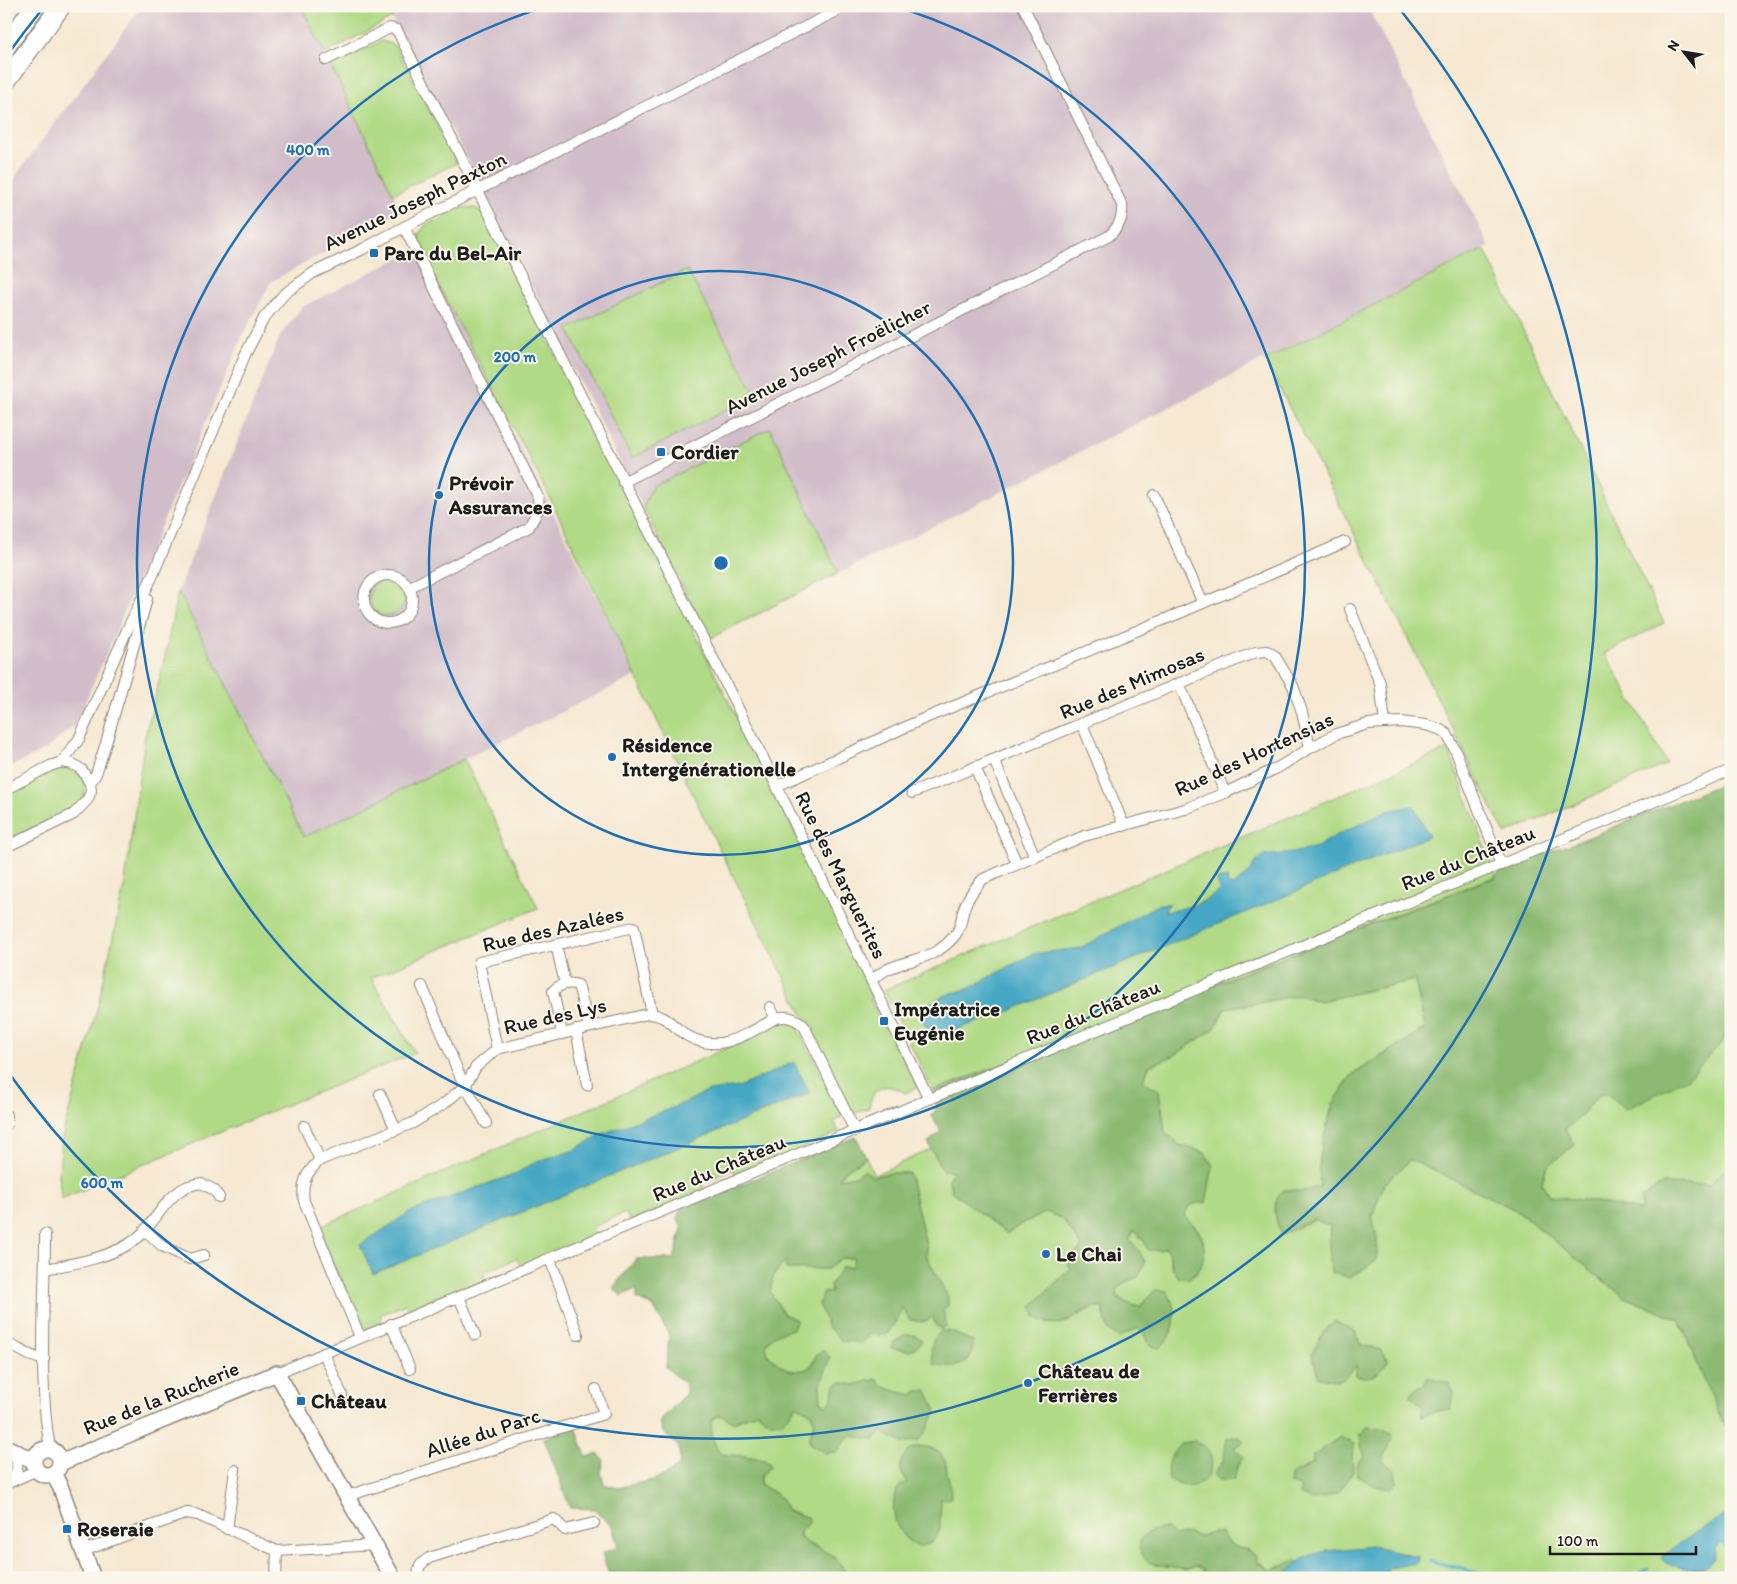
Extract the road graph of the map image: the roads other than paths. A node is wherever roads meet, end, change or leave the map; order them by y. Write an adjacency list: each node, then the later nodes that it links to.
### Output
1 (35, 6): 5 (highway)
2 (60, 6): 7 (highway)
3 (847, 6): 8 (street, Avenue Joseph Paxton)
4 (1023, 6): 10 (street, Avenue Joseph Froëlicher)
5 (6, 46)
6 (326, 60): 8 (street)
7 (6, 81)
8 (477, 191): 9 (street, Avenue Joseph Paxton); 10 (street)
9 (404, 227): 13 (street, Avenue Joseph Paxton); 14 (street)
10 (623, 482): 26 (street, Rue des Marguerites)
11 (1154, 495): 15 (street)
12 (1346, 542): 15 (street)
13 (152, 577): 22 (street, Avenue Joseph Paxton); 25 (street, Avenue Joseph Paxton)
14 (410, 587): 14 (street)
15 (1203, 603): 26 (street)
16 (1350, 609): 18 (street)
17 (1179, 683): 19 (street, Rue des Mimosas); 20 (street, Rue des Mimosas); 29 (street)
18 (1385, 723): 20 (street, Rue des Hortensias); 34 (street, Rue des Hortensias)
19 (1082, 724): 21 (street, Rue des Mimosas); 30 (street)
20 (1310, 748): 29 (street, Rue des Hortensias)
21 (994, 760): 23 (street, Rue des Mimosas); 32 (street)
22 (62, 762): 25 (street); 27 (street)
23 (975, 767): 28 (street, Rue des Mimosas); 33 (street)
24 (1731, 770): 34 (street, Rue du Château)
25 (90, 783): 31 (street, Avenue Joseph Paxton)
26 (777, 786): 36 (street, Rue des Marguerites)
27 (6, 789)
28 (912, 793)
29 (1225, 793): 30 (street, Rue des Hortensias)
30 (1124, 826): 32 (street, Rue des Hortensias)
31 (6, 847)
32 (1035, 857): 33 (street, Rue des Hortensias)
33 (1017, 864): 36 (street, Rue des Hortensias)
34 (1501, 865): 49 (street, Rue du Château)
35 (556, 944): 37 (street); 40 (street, Rue des Azalées); 45 (street, Rue des Azalées)
36 (872, 979): 49 (street, Rue des Marguerites)
37 (565, 984): 42 (street); 44 (street)
38 (422, 986): 47 (street)
39 (770, 1007): 41 (street)
40 (652, 1014): 41 (street); 42 (street, Rue des Lys)
41 (776, 1018): 55 (street)
42 (589, 1027): 43 (street, Rue des Lys)
43 (576, 1030): 44 (street, Rue des Lys); 46 (street)
44 (562, 1032): 45 (street, Rue des Lys)
45 (497, 1049): 47 (street, Rue des Lys)
46 (587, 1085)
47 (465, 1086): 51 (street); 54 (street, Rue des Lys)
48 (380, 1094): 54 (street)
49 (930, 1099): 55 (street, Rue du Château)
50 (6, 1115): 52 (street)
51 (486, 1123)
52 (6, 1125)
53 (304, 1126): 56 (street)
54 (396, 1130): 56 (street, Rue des Lys)
55 (855, 1131): 61 (street, Rue du Château)
56 (320, 1160): 67 (street)
57 (219, 1197): 58 (street)
58 (145, 1230): 60 (street); 62 (street)
59 (45, 1234): 62 (street)
60 (204, 1255)
61 (550, 1259): 63 (street, Rue du Château); 66 (street)
62 (45, 1269): 70 (street)
63 (459, 1297): 64 (street, Rue du Château); 65 (street)
64 (391, 1324): 67 (street, Rue du Château); 71 (street)
65 (475, 1335)
66 (578, 1335)
67 (360, 1337): 69 (street, Rue du Château)
68 (6, 1343): 70 (street)
69 (324, 1353): 72 (street, Rue du Château); 74 (street)
70 (44, 1359): 76 (street)
71 (410, 1369)
72 (277, 1373): 78 (main road, Rue de la Rucherie); 81 (main road)
73 (596, 1390): 81 (street, Allée du Parc)
74 (342, 1395)
75 (10, 1449): 77 (main road); 80 (street)
76 (50, 1449): 77 (main road); 78 (main road)
77 (35, 1466): 78 (main road); 80 (street)
78 (56, 1468): 86 (main road)
79 (235, 1470): 83 (street)
80 (9, 1482)
81 (348, 1496): 84 (main road)
82 (594, 1523): 90 (street)
83 (227, 1529): 85 (street); 86 (street)
84 (376, 1546): 85 (street); 89 (main road)
85 (277, 1550): 88 (street)
86 (83, 1551): 87 (main road)
87 (93, 1578)
88 (276, 1578)
89 (393, 1578)
90 (420, 1578)

